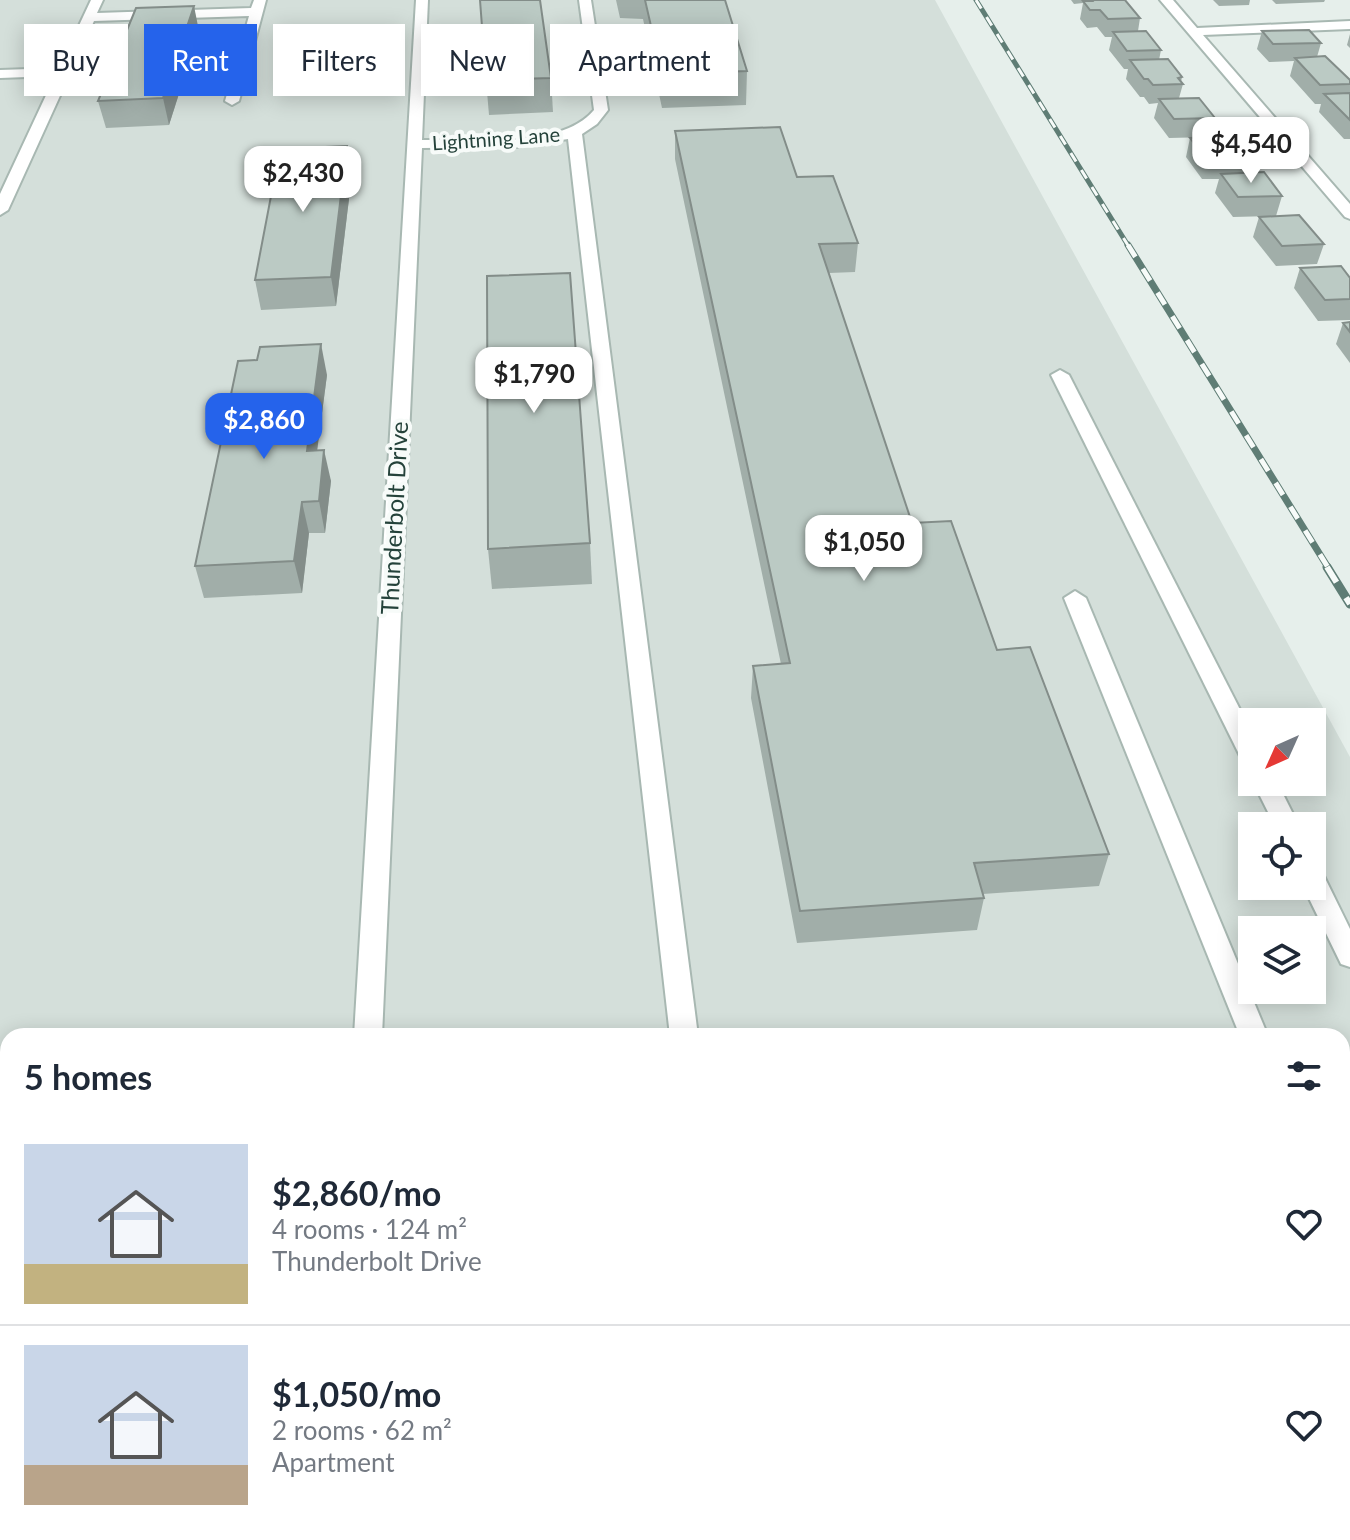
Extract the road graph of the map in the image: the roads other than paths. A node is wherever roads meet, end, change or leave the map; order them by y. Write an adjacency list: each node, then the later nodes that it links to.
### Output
1 (97, 0): 6 (street)
2 (422, 0): 15 (street, Thunderbolt Drive)
3 (585, 0): 14 (street, Lightning Lane)
4 (1166, 0): 9 (street)
5 (258, 6): 6 (street); 13 (street)
6 (90, 17): 7 (street)
7 (87, 24)
8 (1350, 25): 9 (street)
9 (1194, 32): 17 (street)
10 (24, 73): 11 (street)
11 (0, 74)
12 (53, 96): 16 (street)
13 (232, 101)
14 (575, 133): 15 (street, Lightning Lane); 24 (street)
15 (415, 144): 23 (street, Thunderbolt Drive)
16 (0, 210)
17 (1350, 214)
18 (1060, 375): 20 (street)
19 (1075, 598): 25 (street)
20 (1238, 728)
21 (1323, 900): 22 (street)
22 (1350, 956)
23 (368, 1028)
24 (683, 1028)
25 (1251, 1028)

